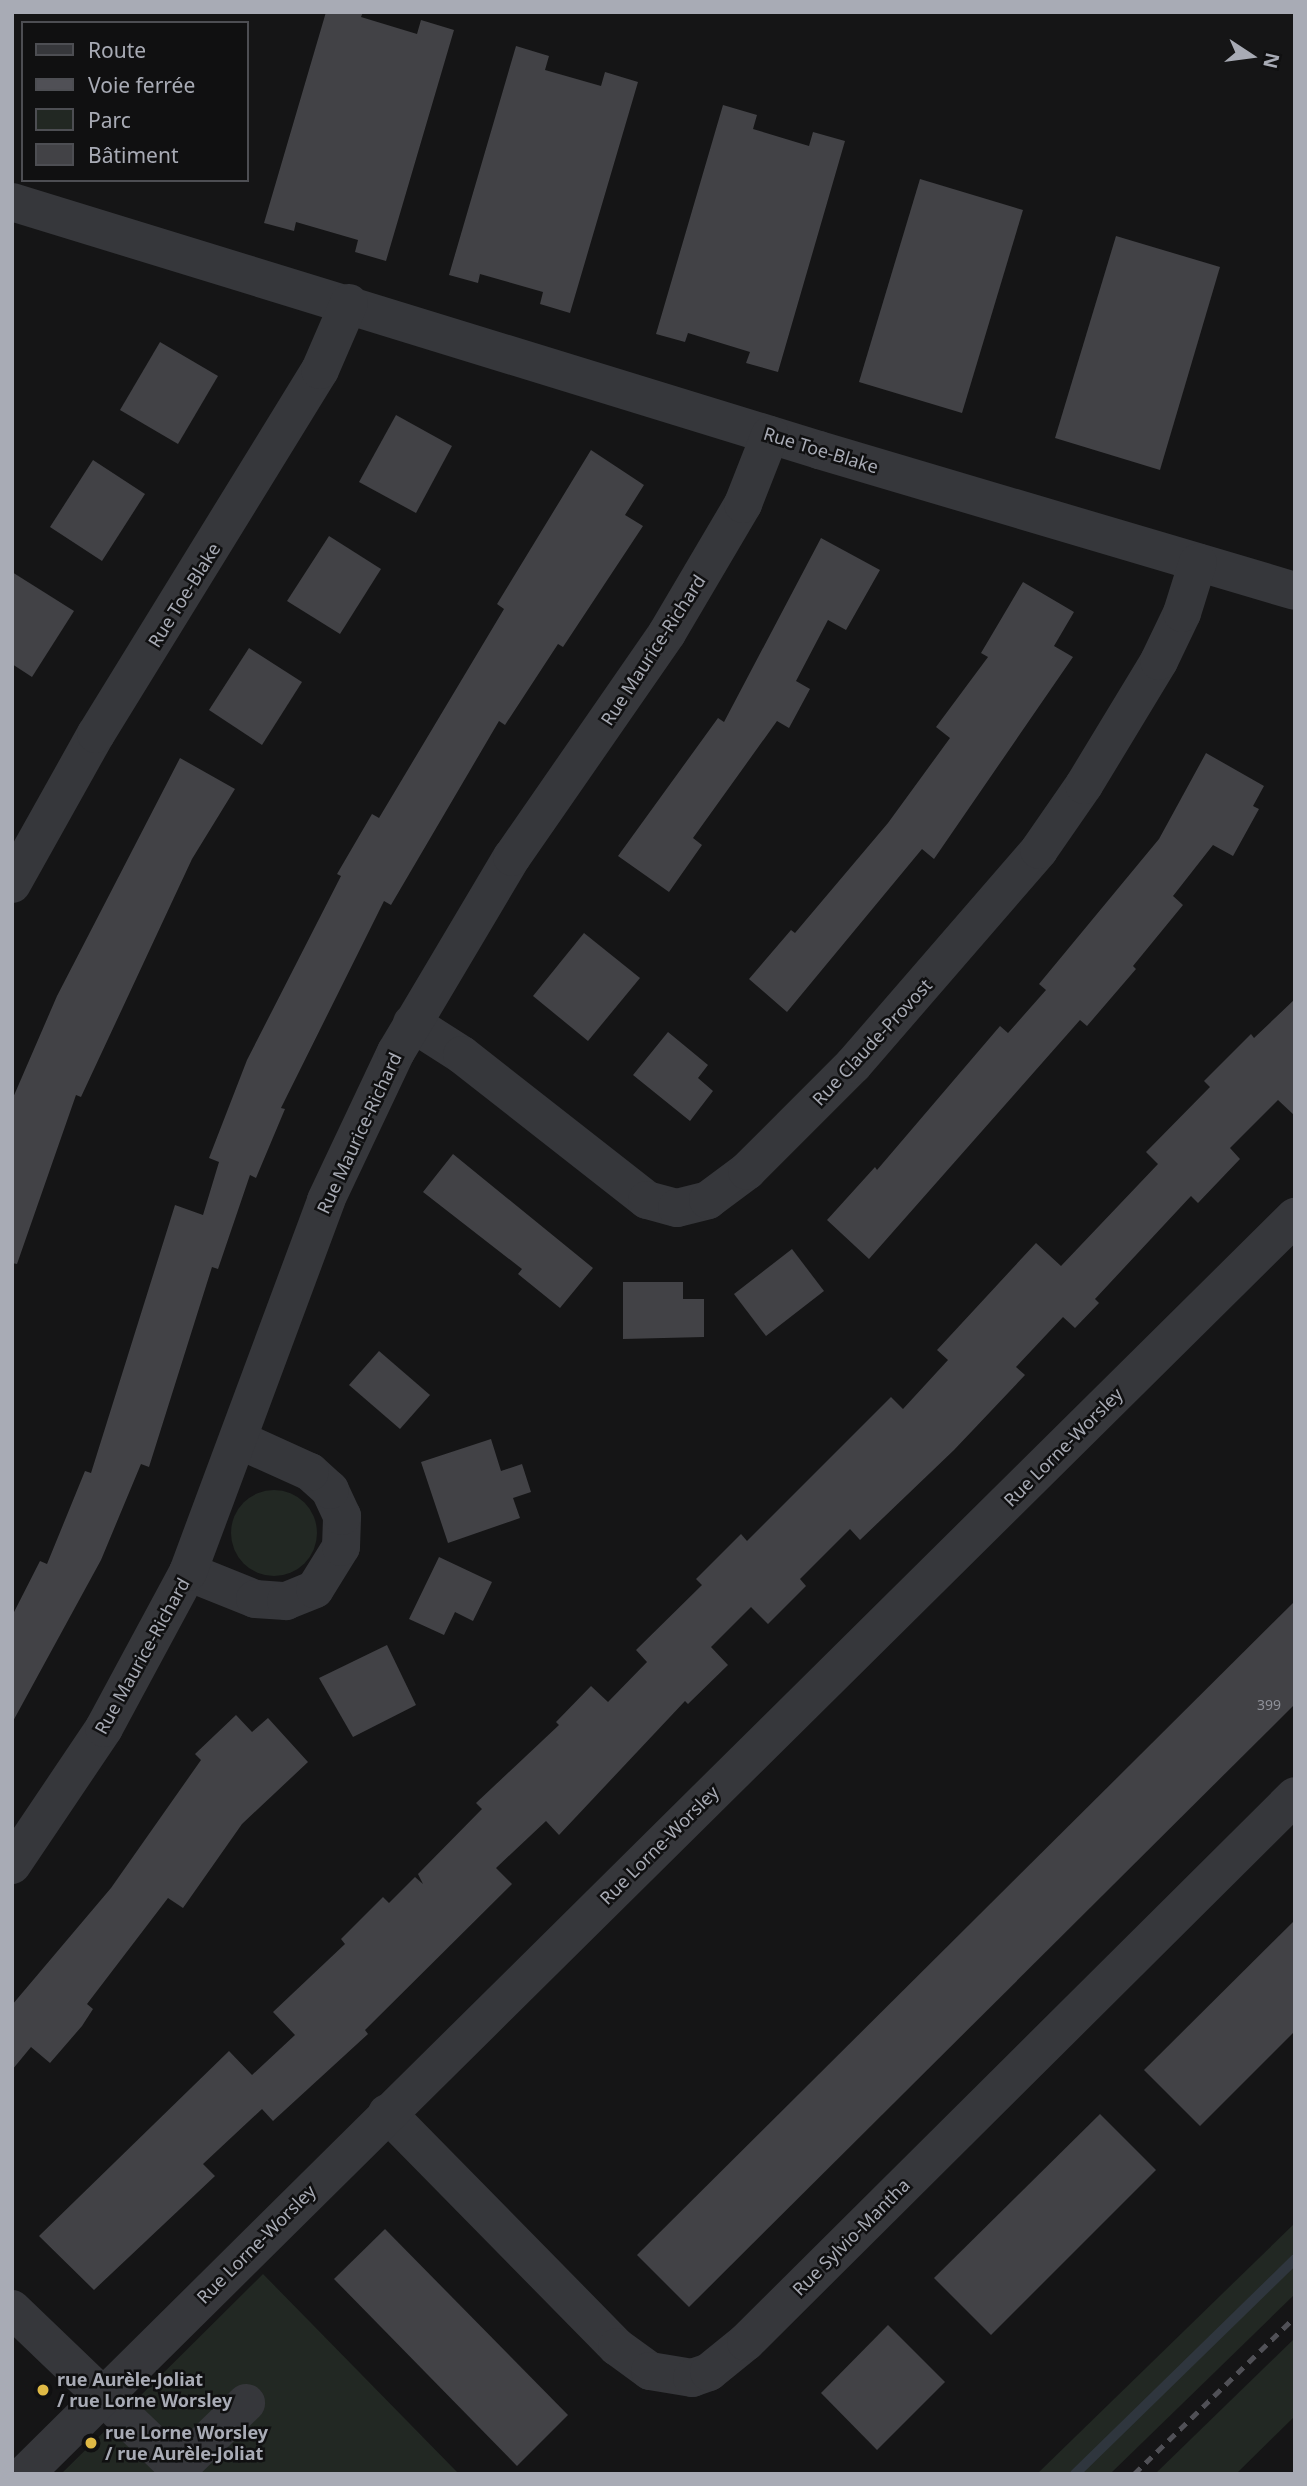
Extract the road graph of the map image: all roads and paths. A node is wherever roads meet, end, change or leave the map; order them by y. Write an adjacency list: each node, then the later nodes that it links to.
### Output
1 (12, 202): 2 (street, Rue Toe-Blake)
2 (349, 303): 3 (street, Rue Toe-Blake); 6 (street, Rue Toe-Blake)
3 (769, 435): 4 (street, Rue Toe-Blake); 7 (street, Rue Maurice-Richard)
4 (1198, 562): 5 (street, Rue Toe-Blake); 7 (street, Rue Claude-Provost)
5 (1295, 590)
6 (12, 884)
7 (412, 1023): 9 (street, Rue Maurice-Richard)
8 (1295, 1217): 13 (street, Rue Lorne-Worsley)
9 (239, 1440): 10 (street, Rue Maurice-Richard); 10 (street)
10 (188, 1572): 12 (street, Rue Maurice-Richard)
11 (1295, 1796): 13 (street, Rue Sylvio-Mantha)
12 (12, 1865)
13 (387, 2113): 15 (street, Rue Lorne-Worsley)
14 (12, 2309): 15 (street)
15 (100, 2398): 17 (street); 18 (street, Rue Lorne-Worsley)
16 (246, 2403): 17 (street)
17 (175, 2471)
18 (25, 2474)

